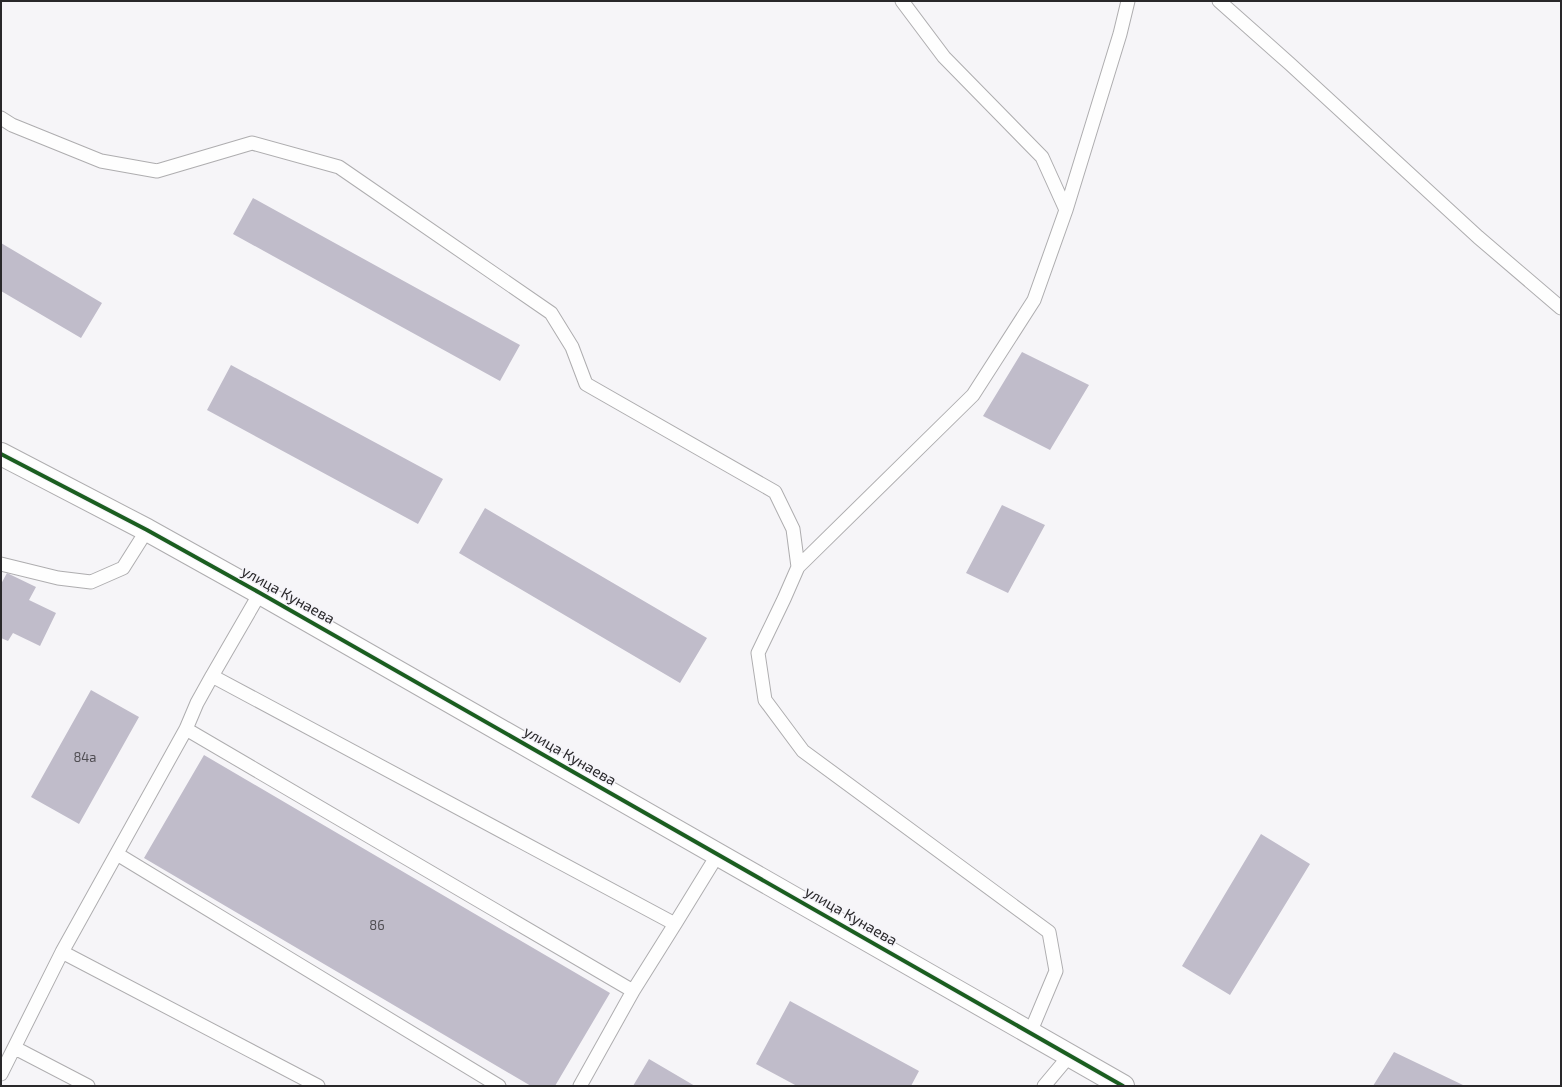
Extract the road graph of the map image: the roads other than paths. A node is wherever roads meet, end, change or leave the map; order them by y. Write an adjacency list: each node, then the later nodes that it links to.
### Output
1 (902, 1): 5 (lane)
2 (1128, 1): 5 (lane)
3 (1218, 1): 6 (lane)
4 (1, 118): 10 (lane)
5 (1066, 210): 10 (lane)
6 (1561, 308)
7 (1, 454): 8 (street, улица Кунаева)
8 (147, 530): 9 (lane); 11 (street, улица Кунаева)
9 (1, 564)
10 (798, 567): 19 (lane)
11 (260, 593): 12 (lane); 15 (street, улица Кунаева)
12 (212, 676): 13 (lane); 16 (lane)
13 (186, 729): 14 (lane); 18 (lane)
14 (117, 854): 17 (lane); 25 (lane)
15 (718, 854): 16 (lane); 19 (street, улица Кунаева)
16 (675, 924): 18 (lane)
17 (62, 952): 20 (lane); 24 (lane)
18 (633, 991): 26 (lane)
19 (1030, 1032): 21 (street, улица Кунаева)
20 (15, 1048): 22 (lane); 23 (lane)
21 (1070, 1055): 27 (lane); 28 (street, улица Кунаева)
22 (1, 1074)
23 (88, 1086)
24 (318, 1086)
25 (498, 1086)
26 (580, 1086)
27 (1044, 1086)
28 (1122, 1086)

